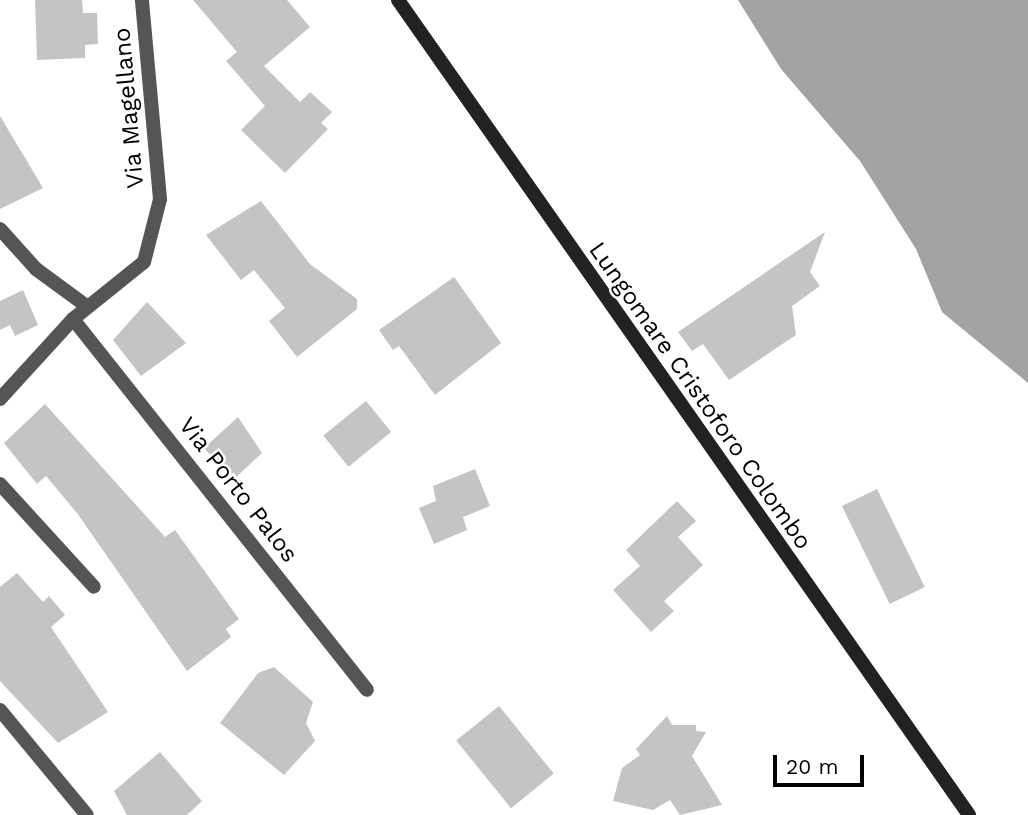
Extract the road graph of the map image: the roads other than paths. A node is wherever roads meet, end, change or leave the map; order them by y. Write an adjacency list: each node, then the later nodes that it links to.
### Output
1 (142, 0): 4 (street, Via Magellano)
2 (398, 0): 12 (main road, Lungomare Cristoforo Colombo)
3 (0, 229): 4 (street)
4 (88, 307): 5 (street, Via Magellano)
5 (73, 319): 6 (street, Via Magellano); 9 (street, Via Porto Palos)
6 (0, 399)
7 (0, 484): 8 (street)
8 (94, 587)
9 (367, 691)
10 (0, 710): 11 (street)
11 (88, 815)
12 (969, 815)

